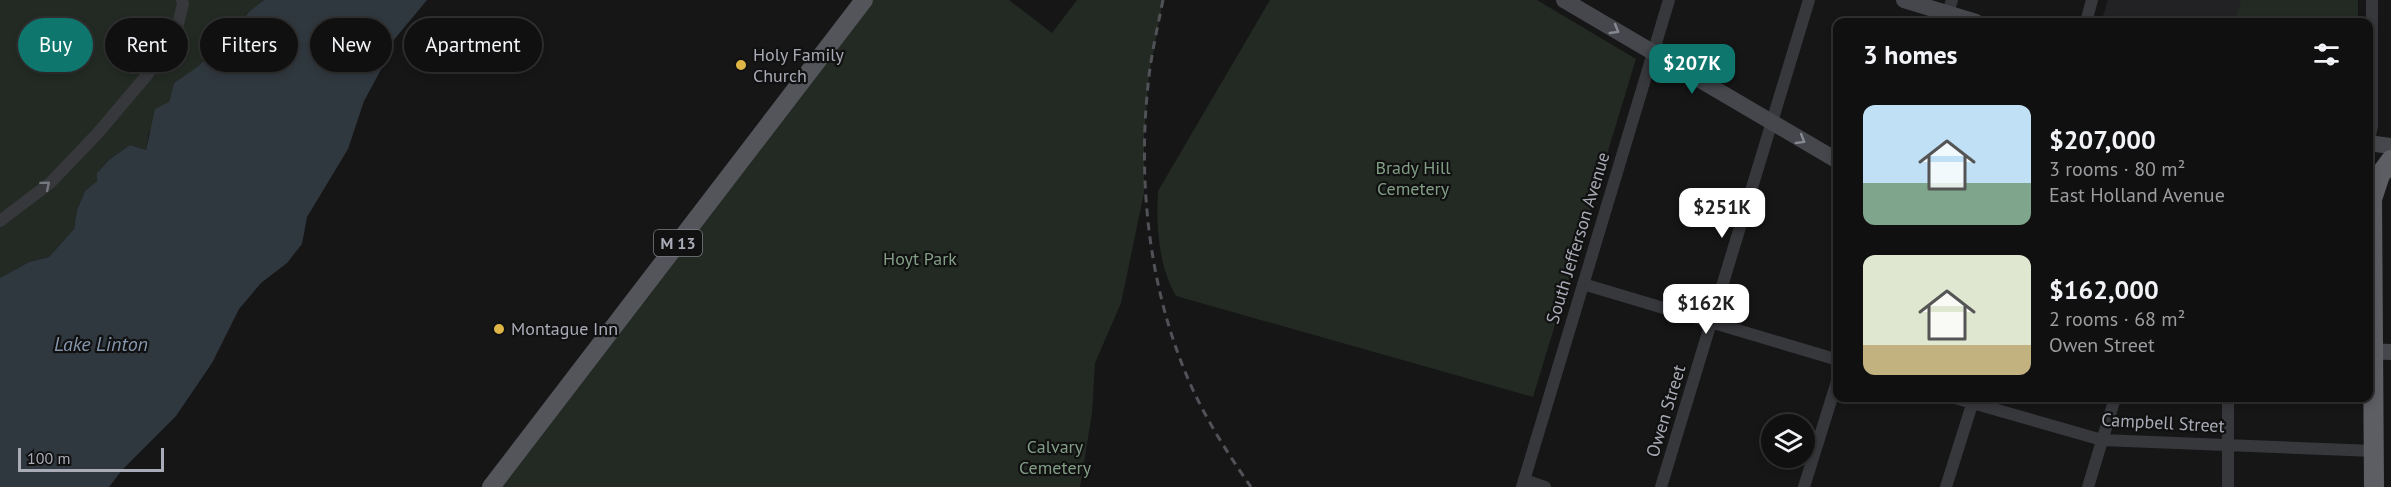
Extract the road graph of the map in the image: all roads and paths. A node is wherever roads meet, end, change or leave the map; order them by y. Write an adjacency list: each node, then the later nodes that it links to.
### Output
1 (182, 0): 20 (street, one-way to 1)
2 (864, 0): 35 (main road, M 13)
3 (1564, 0): 13 (main road, one-way to 13)
4 (1669, 0): 13 (street, South Jefferson Avenue)
5 (1809, 0): 14 (street, Owen Street)
6 (1904, 0): 9 (main road)
7 (2092, 0): 11 (street)
8 (2372, 0): 12 (street)
9 (1948, 12): 10 (main road)
10 (1965, 18)
11 (2087, 18)
12 (2372, 18)
13 (1653, 52): 14 (main road); 22 (street, South Jefferson Avenue)
14 (1772, 122): 17 (main road, one-way to 17); 23 (street, Owen Street)
15 (2373, 144): 16 (main road)
16 (2391, 146)
17 (1833, 158)
18 (2391, 160): 19 (highway)
19 (2373, 187)
20 (0, 221)
21 (2373, 252): 24 (highway)
22 (1582, 284): 23 (street); 34 (street, South Jefferson Avenue)
23 (1713, 322): 25 (street); 37 (street, Owen Street)
24 (2378, 351): 33 (highway)
25 (1833, 358)
26 (1833, 394): 38 (street)
27 (1972, 402): 39 (street)
28 (1979, 402): 31 (street, Campbell Street)
29 (2114, 402): 31 (street)
30 (2229, 402): 32 (street)
31 (2102, 440): 32 (street, Campbell Street); 40 (street)
32 (2229, 444): 33 (street, Campbell Street); 41 (street)
33 (2374, 451): 42 (highway)
34 (1523, 484): 36 (street)
35 (491, 487)
36 (1545, 487)
37 (1661, 487)
38 (1804, 487)
39 (1946, 487)
40 (2088, 487)
41 (2228, 487)
42 (2374, 487)

